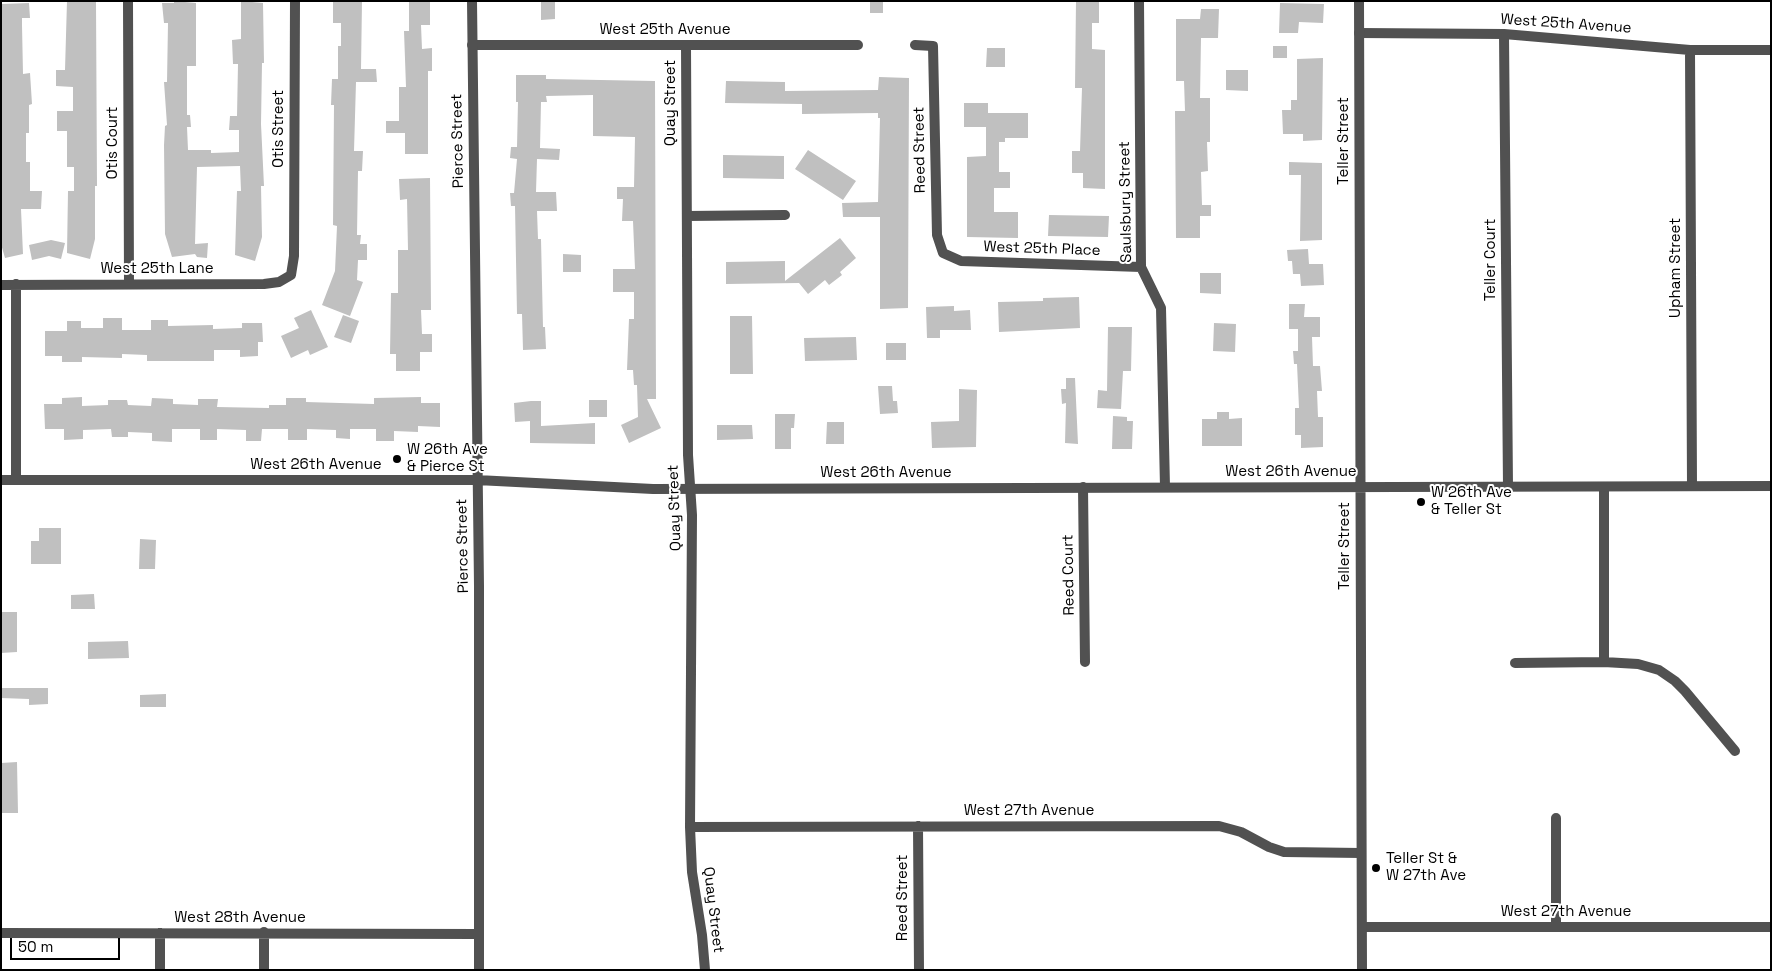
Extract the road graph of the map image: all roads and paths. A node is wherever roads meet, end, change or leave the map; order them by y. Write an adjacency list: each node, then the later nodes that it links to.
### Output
1 (128, 1): 20 (street, Otis Court)
2 (294, 1): 17 (street, Otis Street)
3 (472, 1): 9 (street, Pierce Street)
4 (1139, 1): 18 (street, Saulsbury Street)
5 (1359, 1): 6 (street, Teller Street)
6 (1359, 33): 7 (street, West 25th Avenue); 30 (street, Teller Street)
7 (1504, 34): 12 (street, West 25th Avenue); 25 (street, Teller Court)
8 (686, 44): 9 (street, West 25th Avenue); 10 (street, West 25th Avenue); 15 (street, Quay Street)
9 (472, 45): 24 (street, Pierce Street)
10 (858, 45)
11 (916, 45): 16 (street, Reed Street)
12 (1690, 50): 13 (street, West 25th Avenue); 26 (street, Upham Street)
13 (1771, 50)
14 (785, 215): 15 (street)
15 (687, 216): 32 (street, Quay Street)
16 (943, 252): 18 (street, West 25th Place)
17 (294, 256): 20 (street, West 25th Lane)
18 (1141, 267): 29 (street, Saulsbury Street)
19 (16, 284): 20 (street, West 25th Lane); 21 (street, West 25th Lane); 23 (street)
20 (129, 284)
21 (1, 285)
22 (1, 480): 23 (street, West 26th Avenue)
23 (16, 480): 24 (street, West 26th Avenue)
24 (477, 480): 32 (street, West 26th Avenue); 47 (street, Pierce Street)
25 (1508, 486): 30 (street, West 26th Avenue); 31 (street, West 26th Avenue)
26 (1692, 486): 27 (street, West 26th Avenue); 31 (street, West 26th Avenue)
27 (1771, 486)
28 (1083, 487): 29 (street, West 26th Avenue); 32 (street, West 26th Avenue); 33 (street, Reed Court)
29 (1165, 487): 30 (street, West 26th Avenue)
30 (1360, 487): 40 (street, Teller Street)
31 (1604, 487): 34 (street)
32 (690, 488): 39 (street, Quay Street)
33 (1085, 662)
34 (1604, 662): 35 (street); 36 (street)
35 (1515, 663)
36 (1735, 751)
37 (1556, 818): 42 (street)
38 (918, 826): 39 (street, West 27th Avenue); 40 (street, West 27th Avenue); 52 (street, Reed Street)
39 (690, 827): 51 (street, Quay Street)
40 (1361, 853): 41 (street, Teller Street)
41 (1362, 927): 42 (street, West 27th Avenue); 53 (street, Teller Street)
42 (1556, 927): 43 (street, West 27th Avenue)
43 (1771, 927)
44 (264, 932): 46 (street, West 28th Avenue); 47 (street, West 28th Avenue); 49 (street)
45 (1, 933): 46 (street, West 28th Avenue)
46 (160, 933): 48 (street)
47 (479, 934): 50 (street, Pierce Street)
48 (160, 970)
49 (264, 970)
50 (479, 970)
51 (705, 970)
52 (918, 970)
53 (1362, 970)

